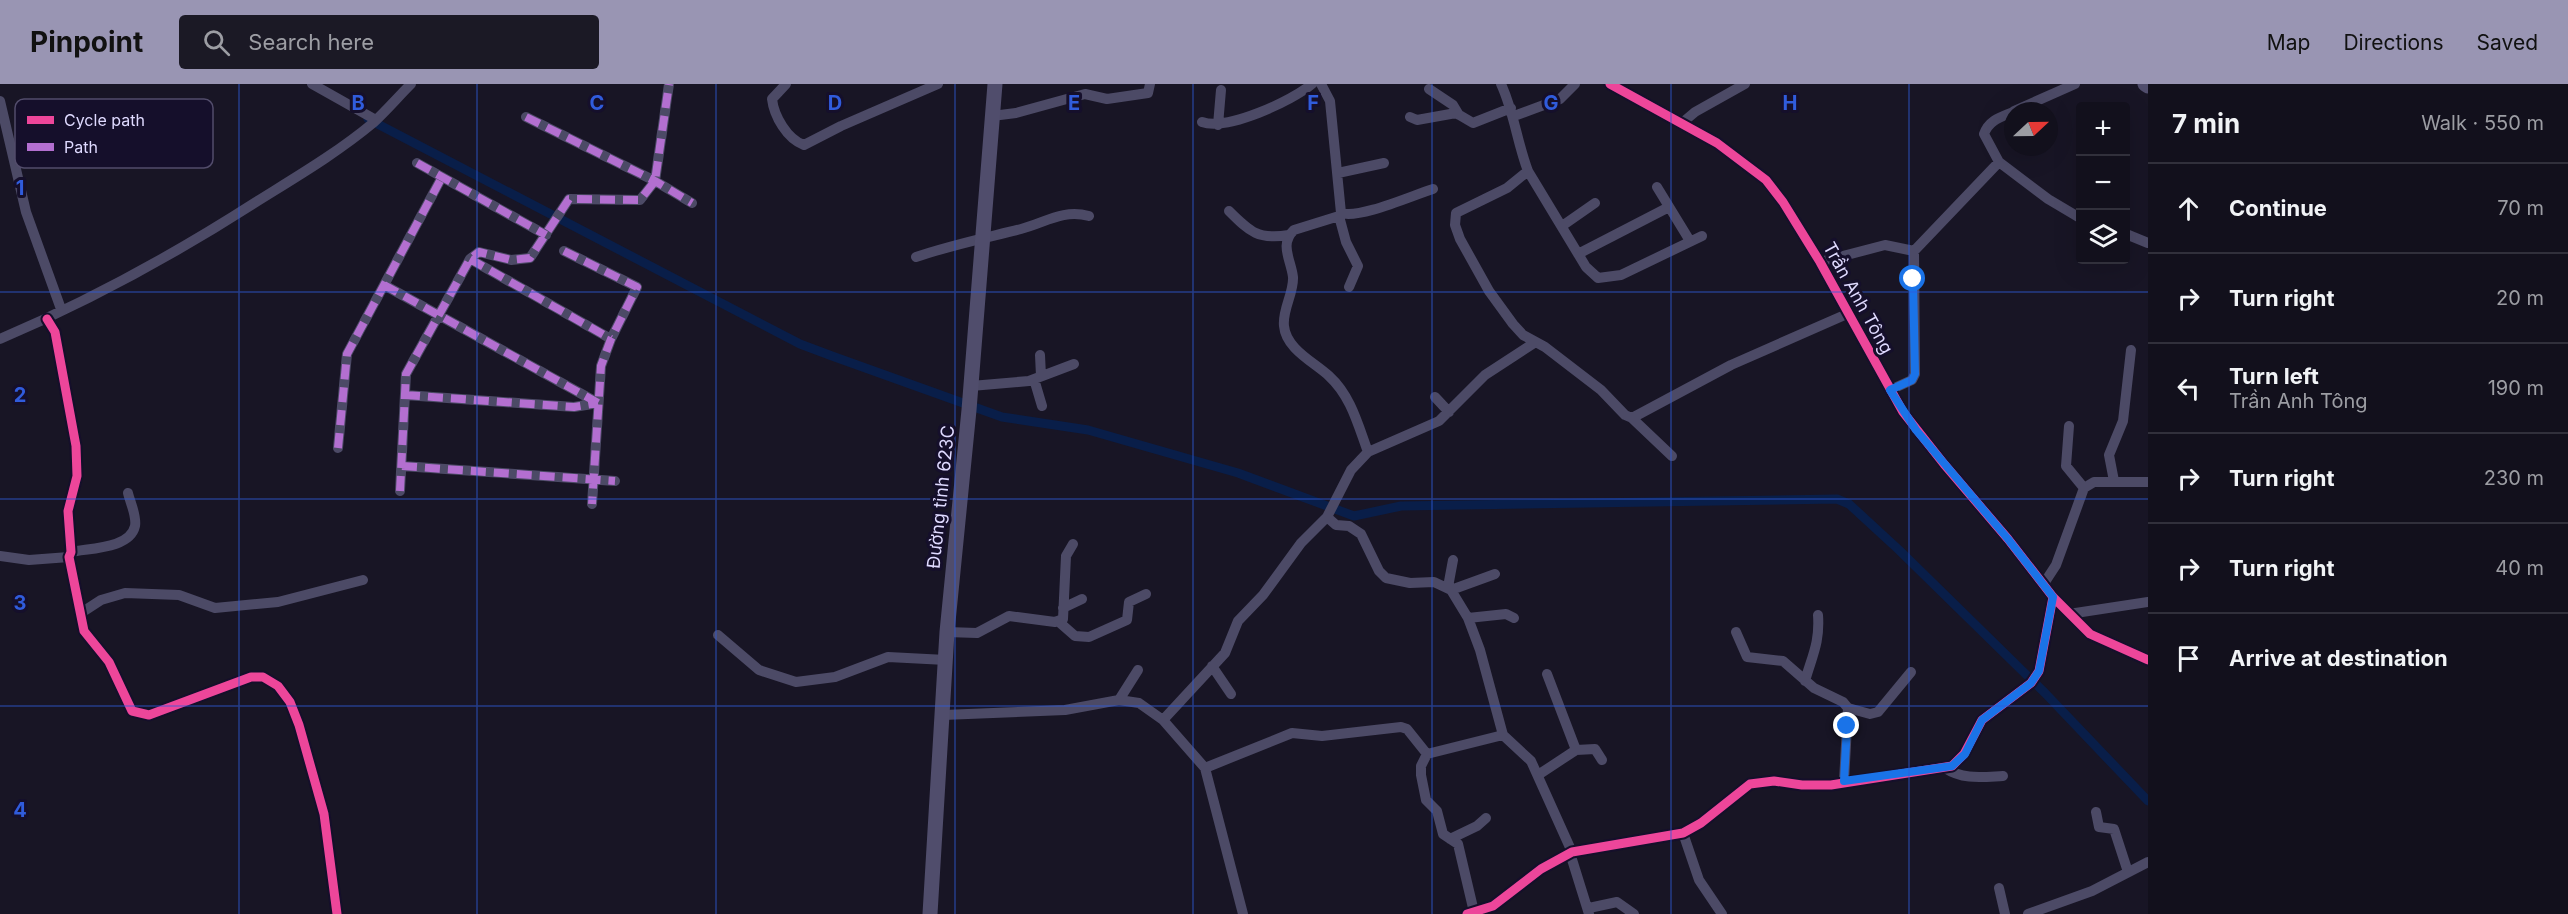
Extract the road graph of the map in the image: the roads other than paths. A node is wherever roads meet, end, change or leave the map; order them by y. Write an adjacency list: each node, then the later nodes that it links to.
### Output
1 (312, 84): 27 (street)
2 (411, 84): 27 (street)
3 (669, 84): 39 (street)
4 (786, 84): 15 (street)
5 (938, 84): 15 (street)
6 (995, 84): 23 (main road, Đường tỉnh 623C)
7 (1150, 84): 16 (street)
8 (1312, 84): 30 (street)
9 (1321, 84): 37 (street)
10 (1500, 84): 21 (street)
11 (1575, 84): 21 (street)
12 (1610, 84): 29 (street, Trần Anh Tông)
13 (1745, 84): 29 (street)
14 (2075, 84): 20 (street)
15 (911, 89)
16 (1088, 89): 23 (street)
17 (1429, 89): 22 (street)
18 (1221, 90): 30 (street)
19 (0, 101): 34 (street)
20 (2040, 102)
21 (1512, 112): 22 (street); 36 (street)
22 (1460, 115): 26 (street)
23 (992, 116): 54 (main road, Đường tỉnh 623C)
24 (2004, 116): 31 (street)
25 (526, 117): 39 (street)
26 (1410, 117)
27 (374, 122): 65 (street)
28 (1202, 122): 30 (street)
29 (1682, 123): 62 (street, Trần Anh Tông)
30 (1218, 125)
31 (1999, 162): 48 (street); 58 (street)
32 (417, 163): 38 (street)
33 (1384, 163): 37 (street)
34 (15, 165)
35 (16, 168): 65 (street)
36 (1528, 171): 49 (street); 71 (street)
37 (1338, 173): 46 (street)
38 (442, 177): 51 (street); 63 (street)
39 (655, 181): 42 (street); 51 (street)
40 (1656, 187): 44 (street)
41 (1433, 189): 46 (street)
42 (692, 203)
43 (1595, 203): 49 (street)
44 (1669, 207): 55 (street); 59 (street)
45 (1229, 211): 50 (street)
46 (1340, 214): 50 (street); 64 (street)
47 (1089, 216): 54 (street)
48 (2076, 216)
49 (1562, 226): 59 (street)
50 (1289, 235): 86 (street)
51 (546, 236): 61 (street)
52 (1702, 236): 55 (street)
53 (2130, 236): 56 (street)
54 (982, 237): 60 (street); 79 (main road, Đường tỉnh 623C)
55 (1690, 241): 59 (street)
56 (2148, 243)
57 (564, 251): 70 (street)
58 (1914, 251): 62 (street); 76 (street)
59 (1578, 254)
60 (916, 257)
61 (470, 259): 67 (street); 70 (street)
62 (1820, 262): 66 (street, Trần Anh Tông)
63 (384, 285): 67 (street); 85 (street)
64 (1349, 287)
65 (61, 309): 68 (street)
66 (1847, 314): 76 (street, Trần Anh Tông); 83 (street)
67 (439, 315): 77 (street); 80 (street)
68 (47, 319): 69 (street); 99 (street)
69 (0, 339)
70 (611, 339): 80 (street)
71 (1534, 343): 82 (street); 83 (street)
72 (2131, 350): 91 (street)
73 (1040, 355): 75 (street)
74 (1074, 364): 75 (street)
75 (1038, 378): 79 (street); 81 (street)
76 (1890, 390): 104 (street, Trần Anh Tông)
77 (405, 395): 80 (street); 88 (street)
78 (1435, 397): 82 (street)
79 (970, 399): 117 (main road, Đường tỉnh 623C)
80 (598, 403): 89 (street)
81 (1042, 406)
82 (1449, 412): 86 (street)
83 (1632, 418): 87 (street)
84 (2069, 426): 93 (street)
85 (338, 448)
86 (1368, 452): 97 (street)
87 (1672, 456)
88 (402, 466): 89 (street); 94 (street)
89 (593, 480): 90 (street); 96 (street)
90 (615, 481)
91 (2114, 481): 92 (street); 93 (street)
92 (2148, 482)
93 (2084, 488): 104 (street)
94 (400, 491)
95 (128, 493): 99 (street)
96 (592, 504)
97 (1329, 511): 105 (street); 122 (street)
98 (1073, 544): 110 (street)
99 (70, 554): 100 (street); 111 (street)
100 (0, 556)
101 (1453, 560): 105 (street)
102 (1495, 574): 105 (street)
103 (363, 580): 111 (street)
104 (2043, 585): 107 (street, Trần Anh Tông)
105 (1449, 589): 114 (street)
106 (1146, 594): 116 (street)
107 (2053, 597): 112 (street, Trần Anh Tông); 137 (street)
108 (1082, 599): 110 (street)
109 (2148, 602): 112 (street)
110 (1063, 608): 116 (street)
111 (81, 613): 151 (street)
112 (2069, 614): 121 (street, Trần Anh Tông)
113 (1818, 615): 126 (street)
114 (1468, 618): 115 (street); 132 (street)
115 (1514, 618)
116 (1059, 622): 117 (street)
117 (947, 632): 120 (main road, Đường tỉnh 623C)
118 (1736, 632): 126 (street)
119 (718, 635): 120 (street)
120 (946, 660): 130 (main road, Đường tỉnh 623C)
121 (2148, 660)
122 (1212, 666): 127 (street); 131 (street)
123 (1138, 670): 128 (street)
124 (1911, 672): 129 (street)
125 (1548, 674): 133 (street)
126 (1805, 681): 129 (street)
127 (1231, 694)
128 (1119, 700): 130 (street); 131 (street)
129 (1848, 708): 140 (street)
130 (943, 715): 152 (main road, Đường tỉnh 623C)
131 (1163, 720): 136 (street)
132 (1503, 735): 134 (street); 138 (street)
133 (1576, 750): 135 (street); 138 (street)
134 (1427, 754): 136 (street); 144 (street)
135 (1602, 760)
136 (1205, 768): 153 (street)
137 (1945, 768): 139 (street); 140 (street)
138 (1538, 775): 145 (street)
139 (2003, 776)
140 (1844, 781): 143 (street)
141 (2096, 812): 147 (street)
142 (1486, 818): 144 (street)
143 (1683, 833): 145 (street); 155 (street)
144 (1450, 838): 150 (street)
145 (1571, 853): 149 (street); 150 (street)
146 (2148, 862): 147 (street)
147 (2128, 872): 157 (street)
148 (2000, 888): 156 (street)
149 (1589, 911): 154 (street)
150 (1471, 913)
151 (337, 914)
152 (930, 914)
153 (1243, 914)
154 (1634, 914)
155 (1722, 914)
156 (2005, 914)
157 (2028, 914)

